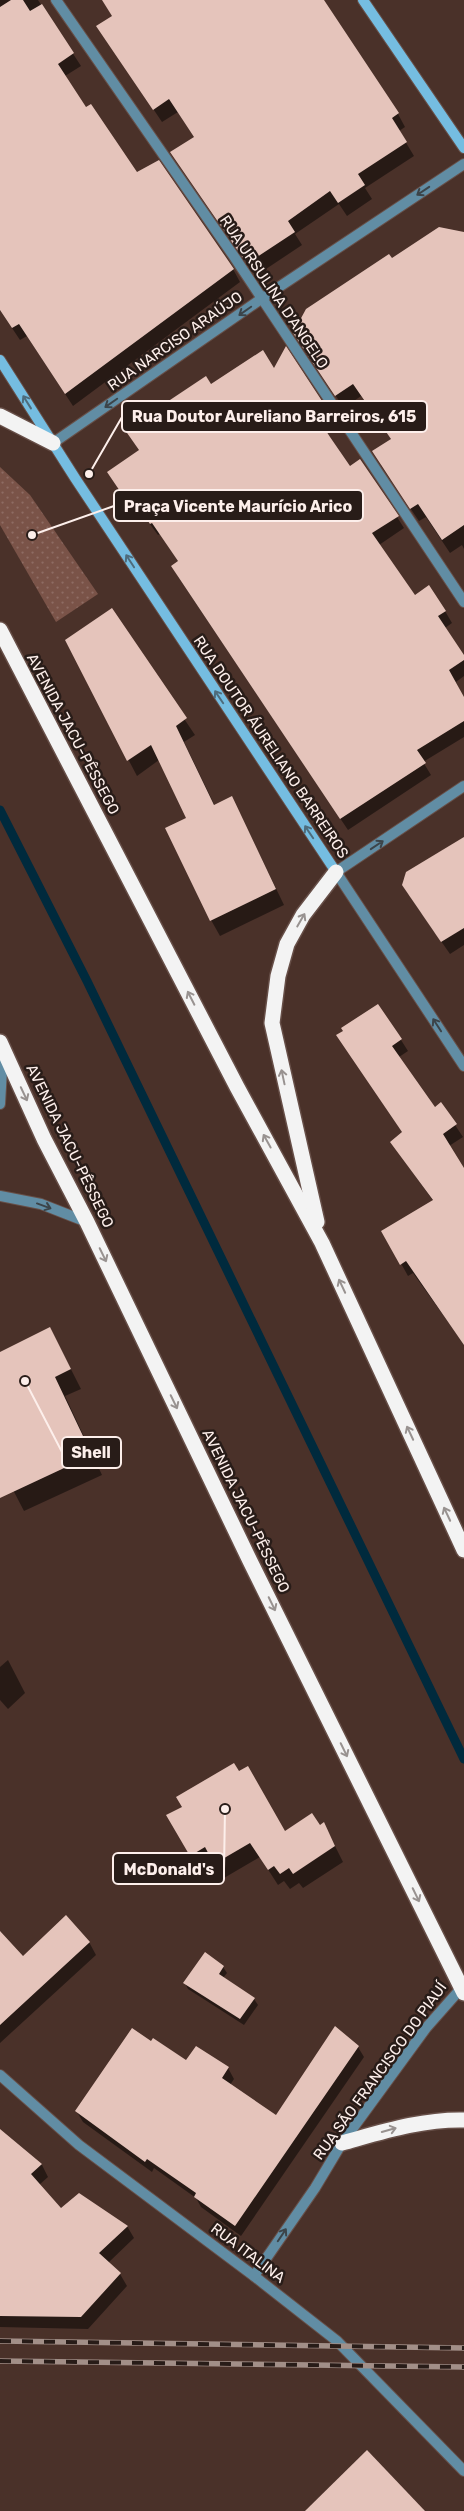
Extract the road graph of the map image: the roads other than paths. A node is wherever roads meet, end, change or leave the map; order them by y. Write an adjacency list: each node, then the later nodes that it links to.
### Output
1 (56, 0): 5 (street, RUA URSULINA D'ANGELO)
2 (363, 0): 3 (street)
3 (464, 148)
4 (464, 164): 5 (street, RUA NARCISO ARAÚJO, one-way to 5)
5 (261, 299): 8 (street, RUA NARCISO ARAÚJO, one-way to 8); 9 (street, RUA URSULINA D'ANGELO)
6 (0, 360): 8 (street, RUA DOUTOR ÁURELIANO BARREIROS, one-way to 6)
7 (0, 416): 8 (highway)
8 (53, 443): 12 (street, RUA DOUTOR ÁURELIANO BARREIROS, one-way to 8)
9 (464, 602)
10 (0, 630): 18 (highway, AVENIDA JACU-PÊSSEGO, one-way to 10)
11 (464, 786): 12 (street, one-way to 11)
12 (336, 872): 14 (street, RUA DOUTOR ÁURELIANO BARREIROS, one-way to 12); 18 (highway, one-way to 12)
13 (2, 1046): 15 (street); 17 (highway, AVENIDA JACU-PÊSSEGO, one-way to 17)
14 (464, 1066)
15 (0, 1104)
16 (0, 1196): 17 (street, one-way to 17)
17 (87, 1222): 20 (highway, AVENIDA JACU-PÊSSEGO, one-way to 20)
18 (322, 1243): 19 (highway, AVENIDA JACU-PÊSSEGO, one-way to 18)
19 (464, 1550)
20 (463, 1988): 23 (street, RUA SÃO FRANCISCO DO PIAUÍ)
21 (0, 2076): 24 (street, RUA ITALINA)
22 (464, 2120): 23 (highway, one-way to 22)
23 (342, 2143): 24 (street, RUA SÃO FRANCISCO DO PIAUÍ, one-way to 23)
24 (254, 2276): 25 (street, RUA ITALINA)
25 (464, 2471)

